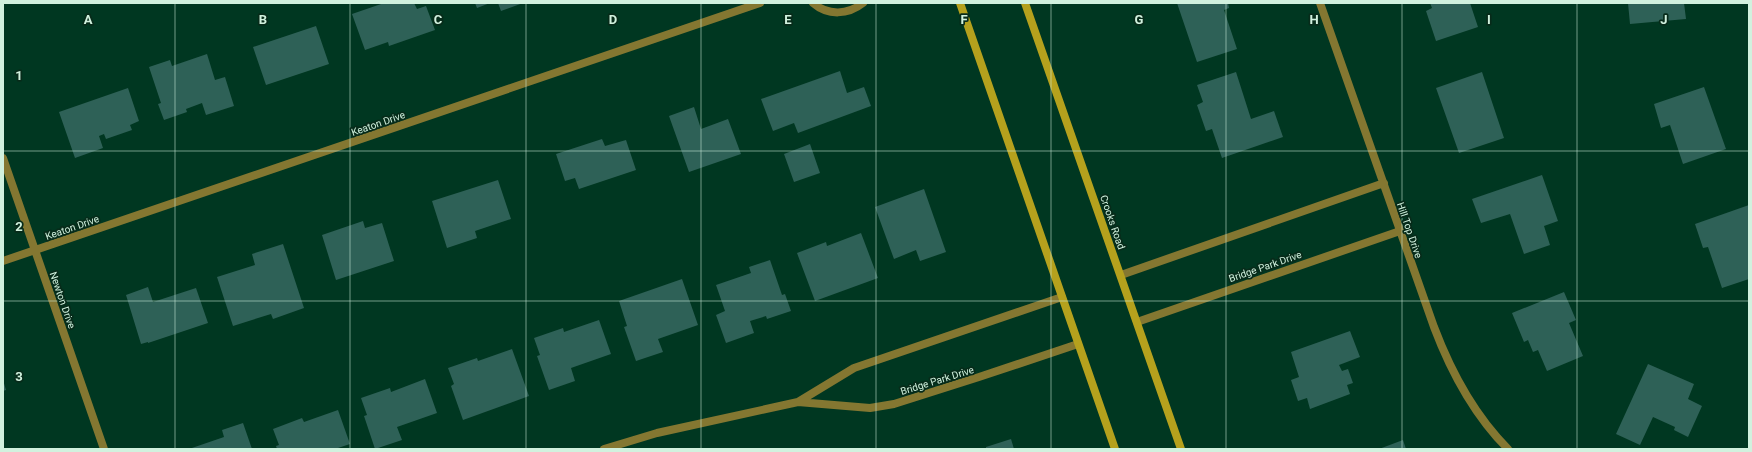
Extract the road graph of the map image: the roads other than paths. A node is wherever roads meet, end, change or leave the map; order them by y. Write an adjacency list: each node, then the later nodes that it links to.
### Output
1 (760, 3): 10 (street, Keaton Drive)
2 (813, 3): 3 (street)
3 (863, 3)
4 (960, 3): 13 (main road)
5 (1025, 3): 12 (main road, Crooks Road)
6 (1320, 3): 8 (street, Hill Top Drive)
7 (3, 158): 10 (street, Newton Drive)
8 (1384, 183): 9 (street, Hill Top Drive); 12 (street)
9 (1400, 231): 14 (street, Bridge Park Drive); 21 (street, Hill Top Drive)
10 (35, 250): 11 (street, Keaton Drive); 17 (street, Newton Drive)
11 (3, 261)
12 (1121, 275): 14 (main road, Crooks Road)
13 (1062, 297): 15 (main road); 16 (street, Bridge Park Drive)
14 (1137, 322): 20 (main road, Crooks Road)
15 (1078, 344): 16 (street, Bridge Park Drive); 19 (main road)
16 (798, 402): 18 (street, Bridge Park Drive)
17 (104, 449)
18 (604, 449)
19 (1115, 449)
20 (1181, 449)
21 (1508, 449)

